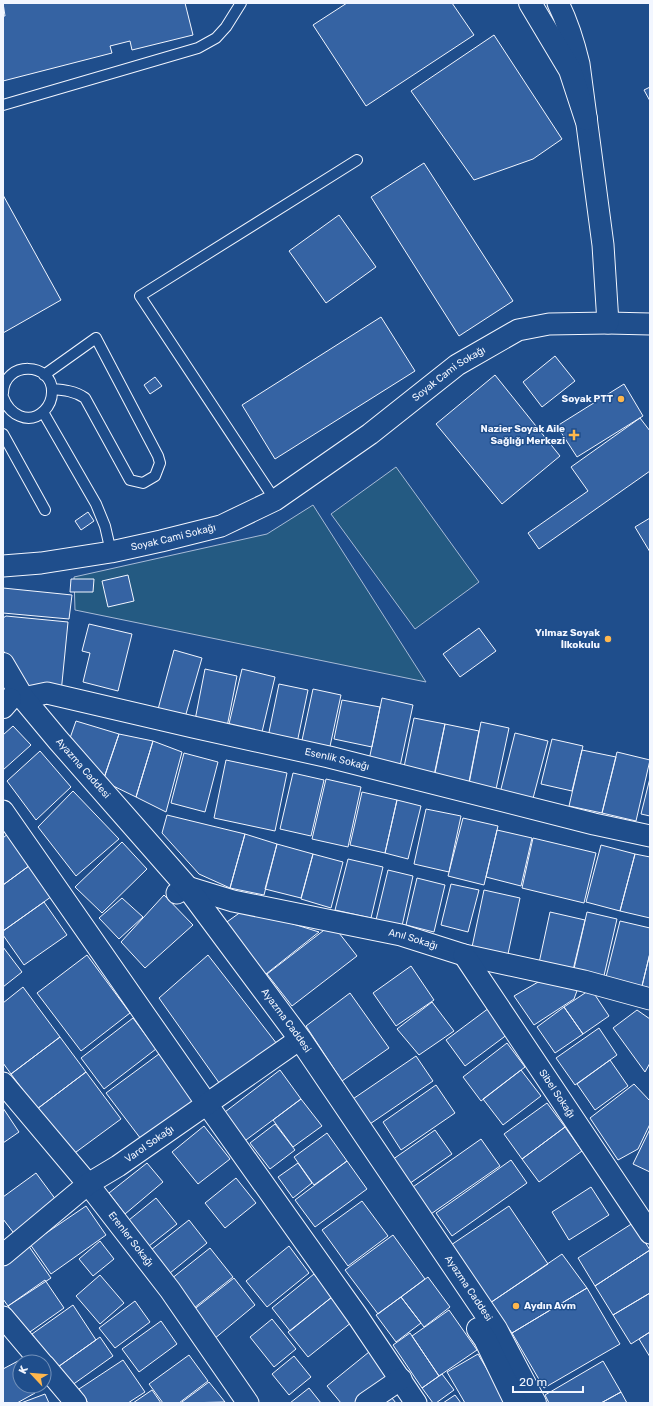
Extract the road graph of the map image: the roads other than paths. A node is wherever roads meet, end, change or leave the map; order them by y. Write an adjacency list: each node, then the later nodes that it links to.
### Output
1 (241, 3): 4 (lane)
2 (530, 3): 5 (street)
3 (558, 3): 5 (street)
4 (3, 105)
5 (586, 119): 7 (street)
6 (357, 160): 15 (lane)
7 (608, 323): 8 (street, Soyak Cami Sokağı); 15 (street, Soyak Cami Sokağı)
8 (650, 324)
9 (44, 374): 10 (lane); 10 (lane); 11 (lane)
10 (52, 389): 13 (lane)
11 (3, 393)
12 (4, 403): 13 (lane)
13 (43, 412): 17 (lane)
14 (3, 434): 16 (lane)
15 (275, 500): 17 (street, Soyak Cami Sokağı)
16 (44, 510)
17 (111, 552): 18 (street, Soyak Cami Sokağı)
18 (3, 566)
19 (3, 664): 20 (street, Ayazma Caddesi)
20 (10, 698): 22 (street, Esenlik Sokağı); 23 (street, Ayazma Caddesi)
21 (3, 811): 28 (street)
22 (650, 836)
23 (182, 890): 24 (street, Anıl Sokağı); 26 (street, Ayazma Caddesi)
24 (464, 955): 25 (street, Anıl Sokağı); 30 (street, Sibel Sokağı)
25 (650, 999)
26 (295, 1042): 28 (street, Varol Sokağı); 40 (street, Ayazma Caddesi); 41 (street, Ayazma Caddesi)
27 (3, 1083): 29 (street, Erenler Sokağı)
28 (208, 1104): 29 (street, Varol Sokağı); 35 (street)
29 (88, 1184): 31 (street, Varol Sokağı); 37 (street, Erenler Sokağı)
30 (650, 1233)
31 (3, 1255)
32 (3, 1317): 33 (street)
33 (34, 1354)
34 (52, 1374): 36 (street)
35 (401, 1379): 38 (street); 39 (street)
36 (76, 1403)
37 (248, 1403)
38 (366, 1403)
39 (416, 1403)
40 (516, 1403)
41 (535, 1403)

